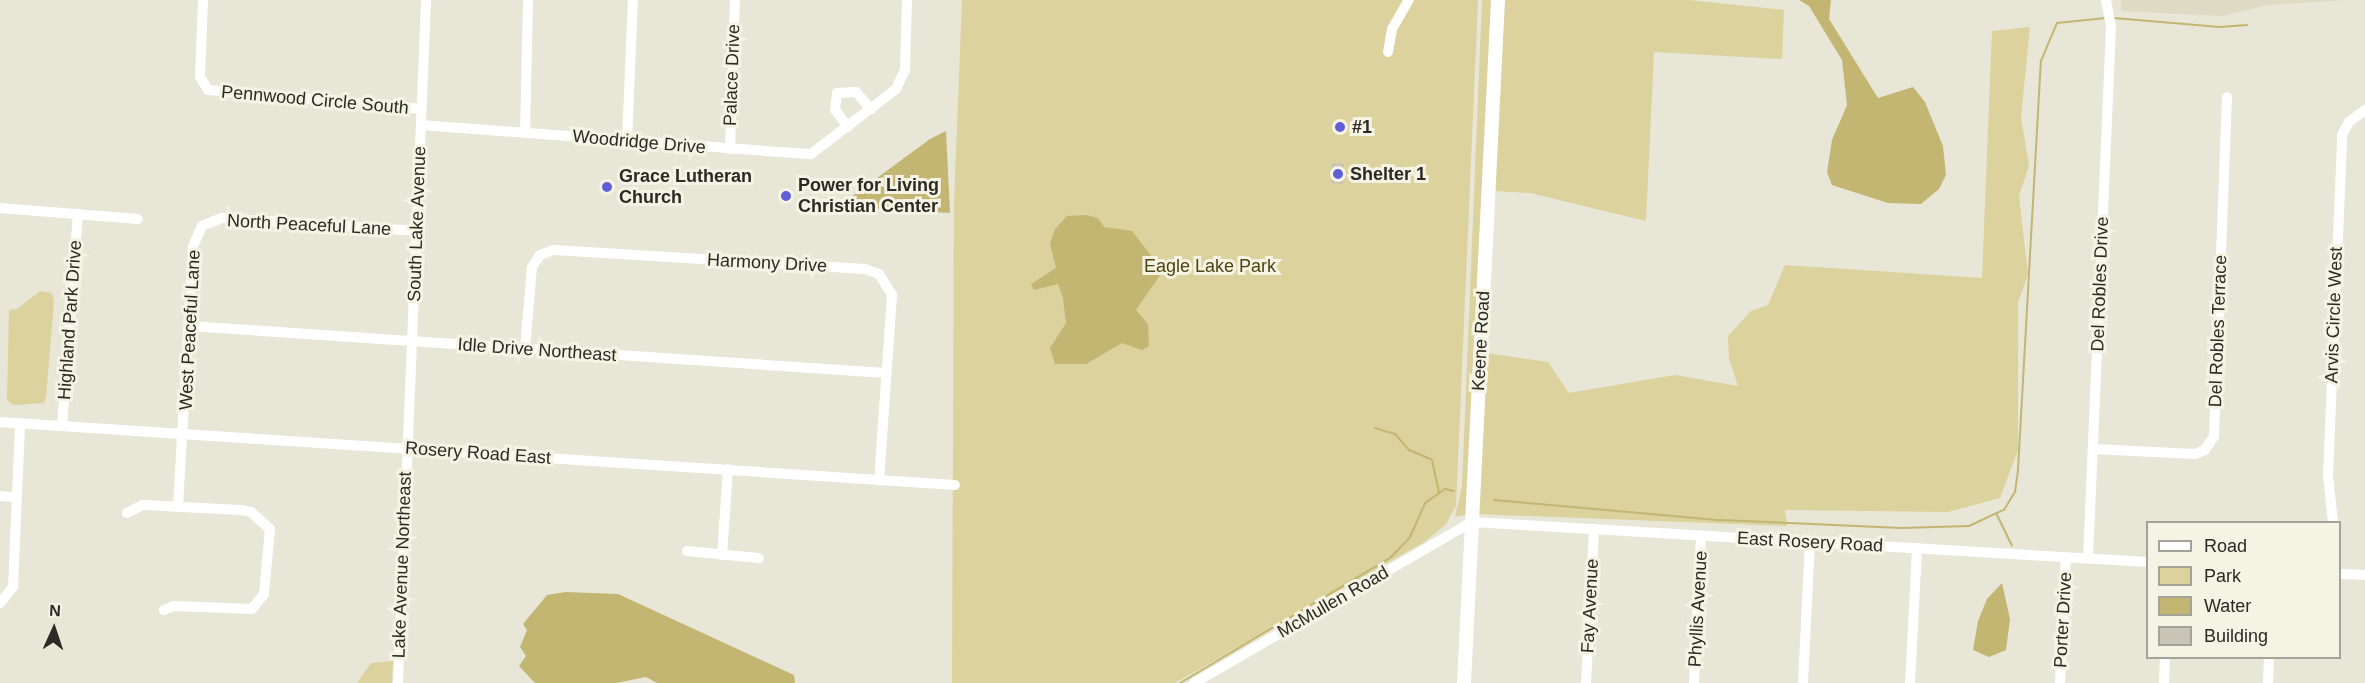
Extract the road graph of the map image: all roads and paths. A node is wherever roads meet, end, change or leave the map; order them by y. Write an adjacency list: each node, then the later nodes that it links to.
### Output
1 (203, 0): 12 (street, Pennwood Circle South)
2 (426, 0): 12 (street, South Lake Avenue)
3 (528, 0): 17 (street)
4 (633, 0): 18 (street)
5 (735, 0): 19 (street, Palace Drive)
6 (908, 0): 13 (street, Woodridge Drive)
7 (1409, 0): 10 (street)
8 (1498, 0): 43 (main road, Keene Road)
9 (2108, 5): 34 (street, Del Robles Drive)
10 (1388, 52)
11 (2227, 97): 34 (street, Del Robles Terrace)
12 (421, 109): 15 (street, South Lake Avenue)
13 (871, 109): 16 (street, Woodridge Drive); 16 (street)
14 (2362, 112): 42 (street, Arvis Circle West)
15 (421, 125): 17 (street, Woodridge Drive); 24 (street, South Lake Avenue)
16 (848, 127): 19 (street, Woodridge Drive)
17 (525, 133): 18 (street, Woodridge Drive)
18 (627, 141): 19 (street, Woodridge Drive)
19 (729, 149)
20 (0, 208): 21 (street, Highland Park Drive)
21 (78, 214): 22 (street, Highland Park Drive); 31 (street, Highland Park Drive)
22 (138, 219)
23 (202, 226): 24 (street, North Peaceful Lane); 25 (street, West Peaceful Lane)
24 (417, 231): 26 (street, South Lake Avenue)
25 (189, 326): 26 (street, Idle Drive Northeast); 32 (street, West Peaceful Lane)
26 (412, 341): 27 (street, Idle Drive Northeast); 33 (street, South Lake Avenue)
27 (525, 349): 28 (street, Idle Drive Northeast); 28 (street, Harmony Drive)
28 (885, 373): 36 (street, Harmony Drive)
29 (0, 422): 30 (street, Rosery Road East)
30 (20, 424): 31 (street, Rosery Road East); 39 (street)
31 (62, 426): 32 (street, Rosery Road East)
32 (185, 434): 33 (street, Rosery Road East); 40 (street, West Peaceful Lane)
33 (407, 448): 35 (street, Rosery Road East); 60 (street, Lake Avenue Northeast)
34 (2093, 449): 52 (street, Del Robles Drive)
35 (728, 470): 36 (street, Rosery Road East); 49 (street)
36 (879, 481): 37 (street, Rosery Road East)
37 (956, 486)
38 (0, 496): 39 (street)
39 (16, 497): 56 (street)
40 (178, 506): 41 (street); 57 (street)
41 (127, 513)
42 (2333, 521)
43 (1472, 522): 44 (street, East Rosery Road); 61 (street, McMullen Road); 62 (main road, Keene Road)
44 (1594, 529): 45 (street, East Rosery Road); 63 (street, Fay Avenue)
45 (1701, 536): 46 (street, East Rosery Road); 64 (street, Phyllis Avenue)
46 (1810, 542): 47 (street, East Rosery Road); 65 (street)
47 (1917, 548): 50 (street, East Rosery Road); 66 (street)
48 (687, 551): 49 (street)
49 (723, 555): 51 (street)
50 (2066, 557): 52 (street, East Rosery Road); 67 (street, Porter Drive)
51 (759, 558)
52 (2088, 558): 53 (street, East Rosery Road)
53 (2146, 562)
54 (2341, 574): 55 (street)
55 (2365, 576)
56 (0, 603)
57 (164, 610)
58 (2165, 659): 68 (street)
59 (2269, 659): 69 (street)
60 (398, 683)
61 (1194, 683)
62 (1464, 683)
63 (1586, 683)
64 (1694, 683)
65 (1803, 683)
66 (1910, 683)
67 (2060, 683)
68 (2164, 683)
69 (2268, 683)

